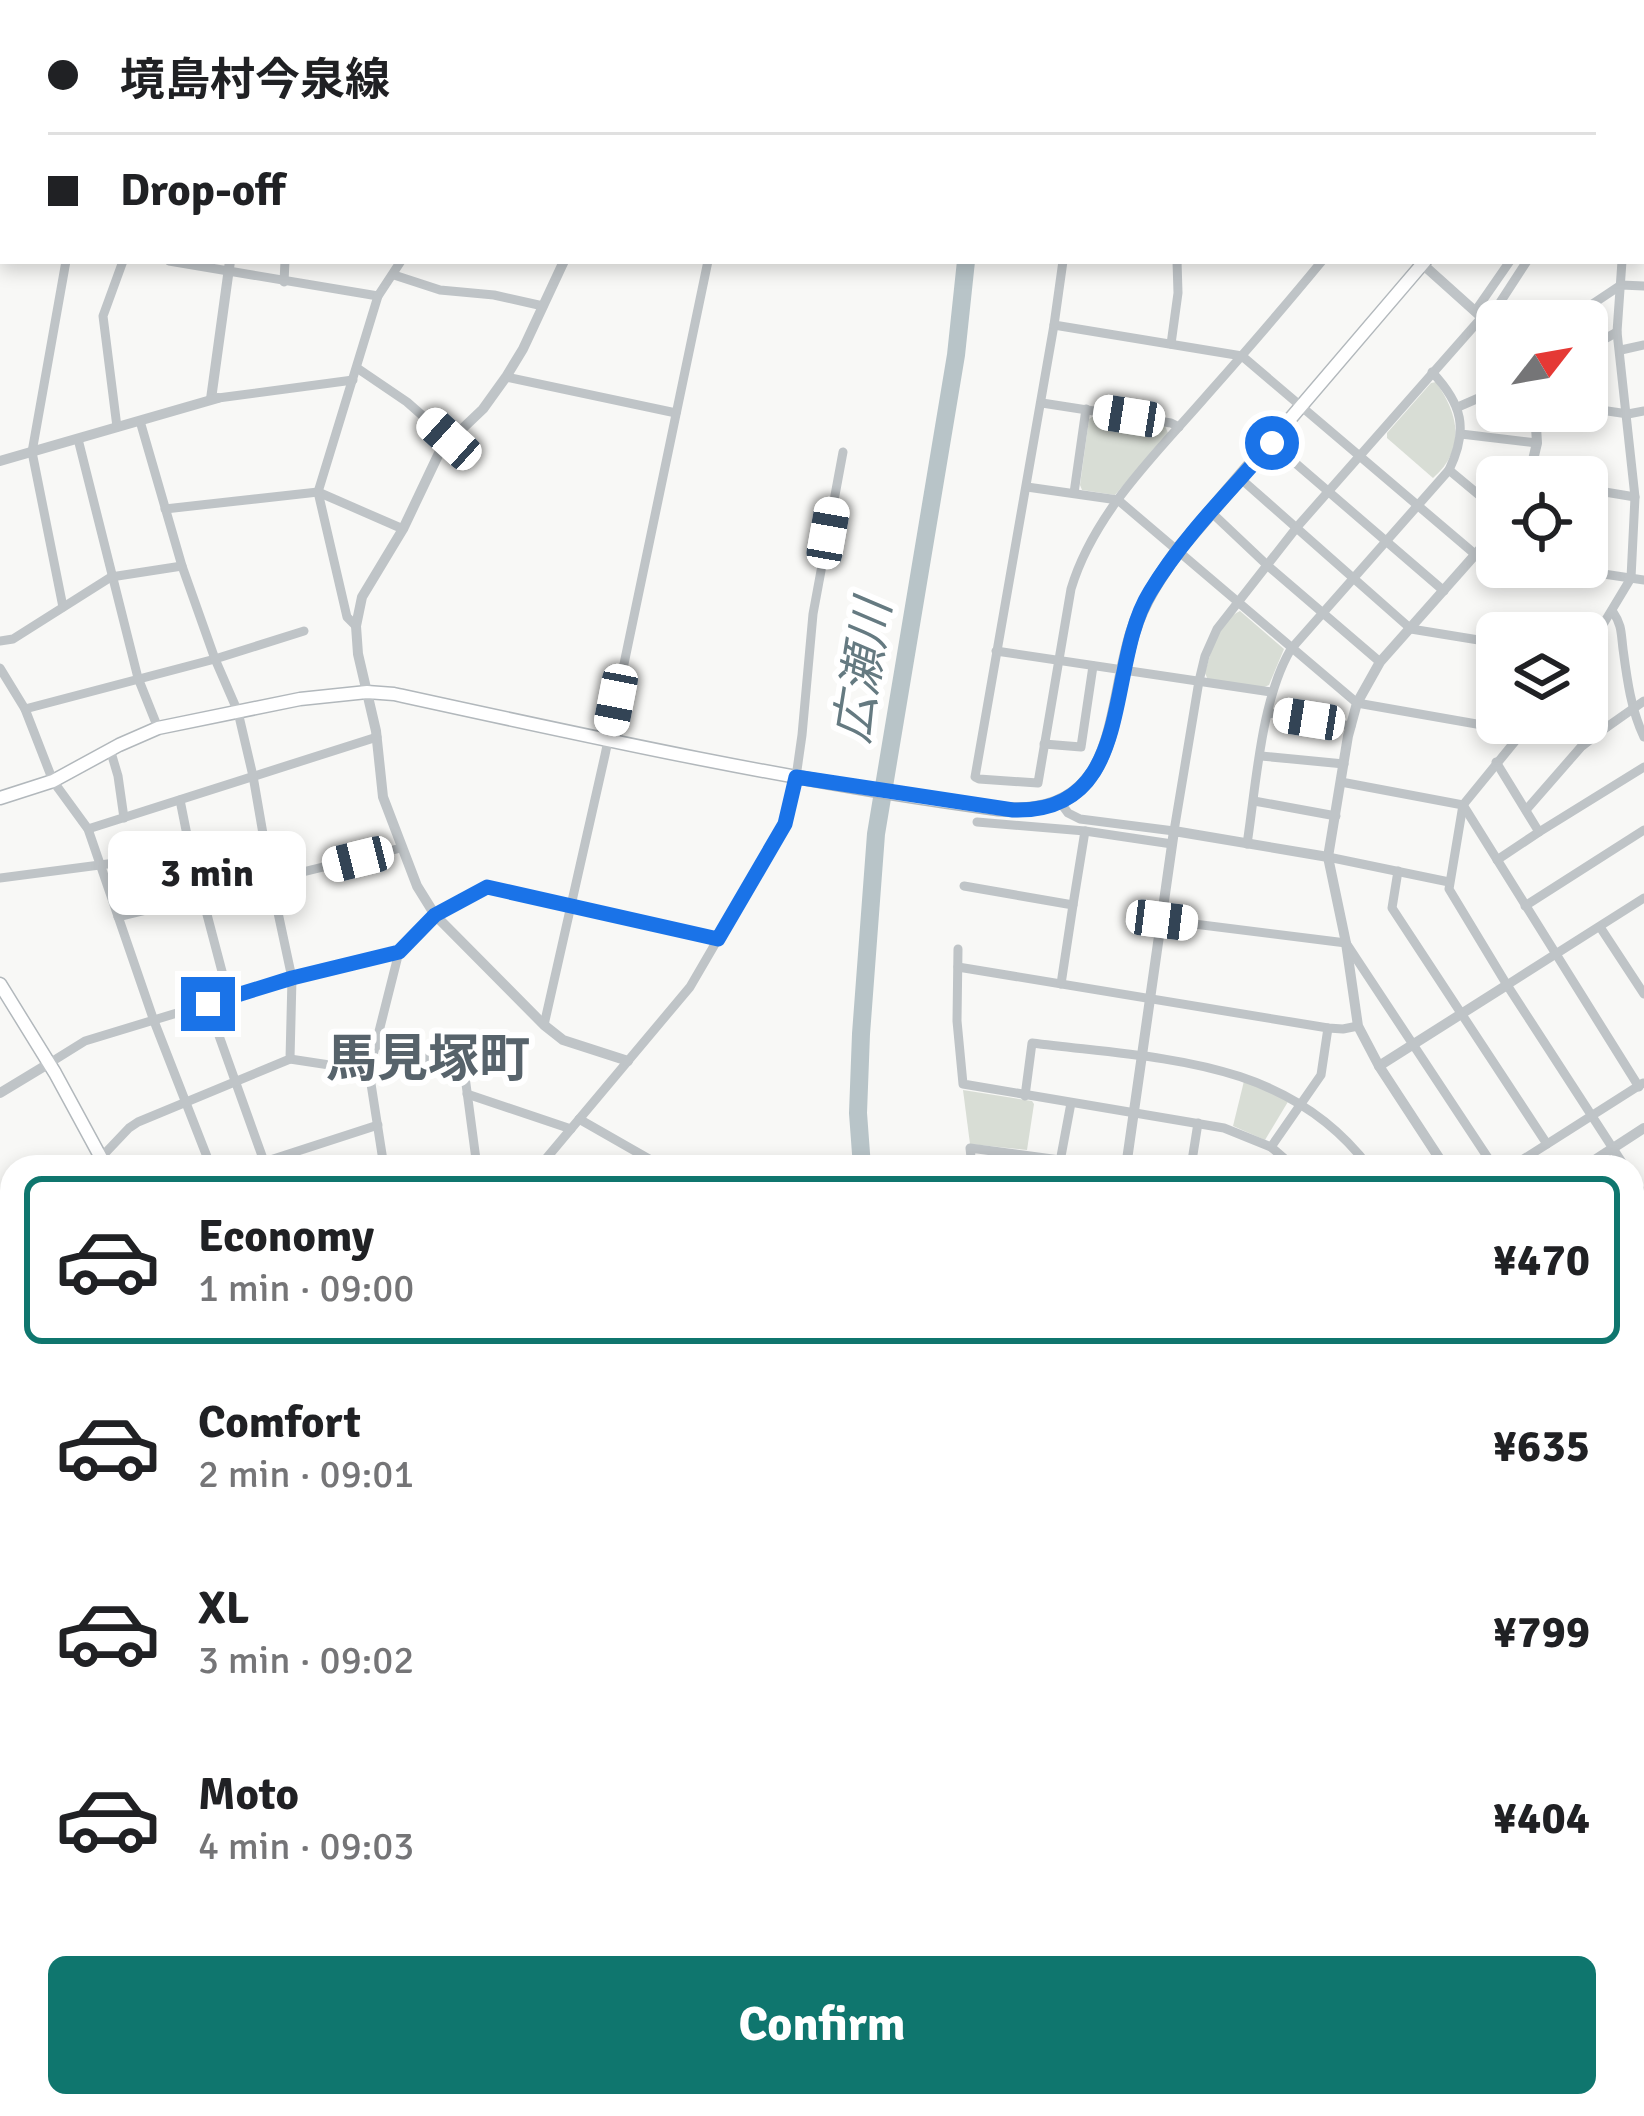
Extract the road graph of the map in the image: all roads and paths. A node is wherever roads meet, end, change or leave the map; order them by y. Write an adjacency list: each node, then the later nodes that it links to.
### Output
1 (65, 264): 57 (street)
2 (122, 264): 49 (street)
3 (285, 264): 17 (street)
4 (399, 264): 16 (street)
5 (563, 264): 24 (street)
6 (707, 264): 46 (street)
7 (1063, 264): 26 (street)
8 (1177, 264): 30 (street)
9 (1319, 264): 33 (street)
10 (1420, 264): 41 (main road)
11 (1424, 264): 25 (street)
12 (1509, 264): 21 (street)
13 (1525, 264): 22 (street)
14 (1622, 264): 18 (street)
15 (229, 266): 17 (street); 38 (street)
16 (394, 274): 20 (street); 24 (street)
17 (284, 282): 20 (street)
18 (1621, 284): 19 (street); 23 (street); 28 (street)
19 (1644, 286)
20 (378, 296): 34 (street)
21 (1494, 300)
22 (1499, 300)
23 (1598, 300)
24 (543, 306): 36 (street)
25 (1476, 310)
26 (1054, 325): 30 (street); 40 (street)
27 (1476, 329): 35 (street)
28 (1617, 332): 29 (street); 32 (street)
29 (1608, 337)
30 (1171, 344): 33 (street)
31 (1644, 345): 32 (street)
32 (1621, 350): 47 (street)
33 (1242, 356): 41 (street); 50 (street)
34 (357, 368): 37 (street); 54 (street)
35 (1432, 372): 42 (street); 59 (street)
36 (506, 377): 46 (street); 54 (street)
37 (353, 380): 38 (street); 67 (street)
38 (215, 398): 48 (street)
39 (1476, 399): 42 (street)
40 (1042, 403): 43 (street); 64 (street)
41 (1301, 406): 55 (main road); 59 (street)
42 (1458, 407): 52 (street)
43 (1086, 409): 50 (street); 69 (street)
44 (1644, 411): 47 (street)
45 (1608, 412): 47 (street)
46 (676, 413): 122 (street)
47 (1628, 414): 66 (street)
48 (140, 421): 49 (street); 73 (street)
49 (117, 427): 53 (street)
50 (1179, 427): 71 (street)
51 (1536, 432): 56 (street)
52 (1461, 434): 56 (street); 62 (street)
53 (78, 439): 57 (street); 84 (street)
54 (449, 439): 76 (street)
55 (1272, 443): 63 (main road); 70 (street)
56 (1537, 443): 60 (street)
57 (32, 452): 61 (street); 89 (street)
58 (843, 452): 132 (street)
59 (1361, 456): 70 (street); 72 (street)
60 (1534, 456)
61 (0, 461)
62 (1449, 470): 68 (street); 72 (street)
63 (1241, 479): 74 (main road); 75 (street)
64 (1027, 487): 69 (street); 99 (street)
65 (1608, 489): 66 (street)
66 (1638, 490): 85 (street)
67 (318, 492): 73 (street); 76 (street); 93 (street)
68 (1476, 492)
69 (1074, 493): 71 (street)
70 (1330, 493): 75 (street); 77 (street)
71 (1118, 500): 78 (street); 101 (street)
72 (1419, 504): 77 (street); 79 (street)
73 (165, 509): 81 (street)
74 (1212, 513): 78 (main road); 80 (street)
75 (1297, 527): 80 (street); 83 (street)
76 (403, 529): 93 (street)
77 (1387, 541): 83 (street); 87 (street)
78 (1179, 549): 88 (street); 105 (main road)
79 (1476, 555): 87 (street)
80 (1268, 565): 88 (street); 90 (street)
81 (182, 566): 84 (street); 100 (street)
82 (1608, 575): 85 (street)
83 (1354, 577): 90 (street); 94 (street)
84 (111, 578): 89 (street); 106 (street)
85 (1631, 578): 86 (street); 91 (street)
86 (1644, 580)
87 (1444, 591): 94 (street)
88 (1237, 602): 98 (street); 107 (street)
89 (63, 607): 97 (street)
90 (1323, 612): 98 (street); 102 (street)
91 (1613, 612): 92 (street); 112 (street)
92 (1608, 620)
93 (356, 626): 108 (street)
94 (1411, 629): 96 (street); 102 (street)
95 (304, 631): 100 (street)
96 (1476, 640)
97 (0, 641)
98 (1291, 649): 109 (street); 111 (street)
99 (996, 650): 101 (street); 123 (street)
100 (215, 659): 106 (street); 114 (street)
101 (1057, 661): 103 (street); 123 (street)
102 (1380, 662): 111 (street)
103 (1093, 666): 105 (street); 123 (street)
104 (0, 668): 113 (street)
105 (1122, 670): 107 (street); 138 (main road)
106 (138, 678): 113 (street); 119 (street)
107 (1199, 681): 109 (street); 148 (street)
108 (367, 692): 114 (main road); 121 (street); 122 (main road)
109 (1271, 692): 115 (street)
110 (1644, 701): 112 (street)
111 (1358, 703): 116 (street); 117 (street)
112 (1633, 708): 118 (street); 120 (street)
113 (25, 709): 133 (street)
114 (238, 712): 119 (main road); 131 (street)
115 (1268, 713): 117 (street); 127 (street)
116 (1476, 721)
117 (1351, 725): 129 (street)
118 (1608, 726)
119 (158, 728): 126 (main road)
120 (1644, 736)
121 (376, 737): 131 (street); 150 (street)
122 (608, 741): 132 (main road); 164 (street)
123 (1044, 743)
124 (1512, 744): 128 (street)
125 (1585, 744): 140 (street)
126 (110, 749): 133 (main road); 142 (street)
127 (1261, 757): 129 (street); 137 (street)
128 (1496, 762): 139 (street); 140 (street)
129 (1344, 764): 134 (street)
130 (1644, 767): 147 (street)
131 (254, 776): 136 (street); 157 (street)
132 (800, 778): 138 (main road); 169 (street)
133 (53, 781): 135 (main road); 144 (street)
134 (1341, 782): 139 (street); 141 (street)
135 (0, 798)
136 (180, 800): 142 (street); 151 (street)
137 (1254, 801): 141 (street); 149 (street)
138 (1060, 802): 148 (street)
139 (1463, 805): 153 (street); 158 (street)
140 (1526, 810): 147 (street)
141 (1336, 816): 152 (street)
142 (124, 818): 144 (street)
143 (977, 822): 146 (street)
144 (88, 830): 154 (street)
145 (1644, 830): 163 (street)
146 (1085, 831): 148 (street); 162 (street)
147 (1540, 832): 153 (street)
148 (1173, 837): 149 (street); 167 (street)
149 (1247, 844): 152 (street)
150 (401, 848): 157 (street); 165 (street)
151 (190, 850): 154 (street); 160 (street)
152 (1328, 857): 155 (street); 170 (street)
153 (1497, 860): 163 (street)
154 (101, 865): 156 (street); 166 (street)
155 (1398, 871): 158 (street); 185 (street)
156 (0, 878)
157 (271, 880): 160 (street); 177 (street)
158 (1449, 882): 180 (street)
159 (964, 886): 162 (street)
160 (202, 897): 166 (street); 182 (street)
161 (1644, 898): 168 (street)
162 (1073, 905): 179 (street)
163 (1525, 906): 173 (street)
164 (572, 907): 165 (street); 169 (street); 187 (street)
165 (435, 915): 172 (street); 187 (street)
166 (118, 917): 186 (street)
167 (1162, 920): 170 (street); 183 (street)
168 (1600, 927): 173 (street); 176 (street)
169 (718, 939): 194 (street)
170 (1346, 943): 188 (street); 191 (street)
171 (958, 949): 174 (street)
172 (399, 952): 177 (street); 190 (street)
173 (1556, 955): 180 (street); 199 (street)
174 (958, 967): 179 (street); 202 (street)
175 (1644, 969): 176 (street)
176 (1633, 976): 181 (street)
177 (292, 978): 182 (street); 193 (street)
178 (0, 984): 195 (main road)
179 (1060, 984): 183 (street)
180 (1507, 985): 185 (street); 207 (street)
181 (1644, 994)
182 (229, 998): 184 (street)
183 (1151, 999): 189 (street); 192 (street)
184 (208, 1004): 186 (street); 198 (street)
185 (1461, 1015): 191 (street); 212 (street)
186 (154, 1021): 195 (street); 204 (street)
187 (544, 1024): 194 (street)
188 (1358, 1026): 189 (street); 196 (street)
189 (1328, 1028): 203 (street)
190 (376, 1044): 197 (street); 201 (street)
191 (1414, 1045): 196 (street); 232 (street)
192 (1142, 1057): 202 (street); 203 (street); 206 (street)
193 (290, 1060): 197 (street); 198 (street)
194 (628, 1061): 209 (street)
195 (48, 1064): 200 (street); 215 (main road)
196 (1379, 1066): 231 (street)
197 (369, 1071): 210 (street)
198 (236, 1082): 204 (street); 218 (street)
199 (1642, 1085): 207 (street)
200 (0, 1093)
201 (467, 1094): 209 (street); 221 (street)
202 (1025, 1096): 205 (street)
203 (1300, 1102): 213 (street); 230 (street)
204 (186, 1103): 216 (street); 217 (street)
205 (1070, 1103): 206 (street); 226 (street)
206 (1134, 1112): 208 (street); 227 (street)
207 (1592, 1116): 212 (street); 214 (street)
208 (1198, 1123): 213 (street); 228 (street)
209 (575, 1124): 222 (street); 223 (street)
210 (378, 1125): 219 (street); 220 (street)
211 (1644, 1128): 214 (street)
212 (1547, 1144): 233 (street)
213 (1271, 1147): 229 (street)
214 (1614, 1148): 234 (street); 235 (street)
215 (95, 1155)
216 (107, 1155)
217 (206, 1155)
218 (262, 1155)
219 (291, 1155)
220 (382, 1155)
221 (475, 1155)
222 (549, 1155)
223 (638, 1155)
224 (971, 1155): 225 (street)
225 (1009, 1155)
226 (1061, 1155)
227 (1128, 1155)
228 (1193, 1155)
229 (1280, 1155)
230 (1360, 1155)
231 (1437, 1155)
232 (1486, 1155)
233 (1530, 1155)
234 (1603, 1155)
235 (1618, 1155)

